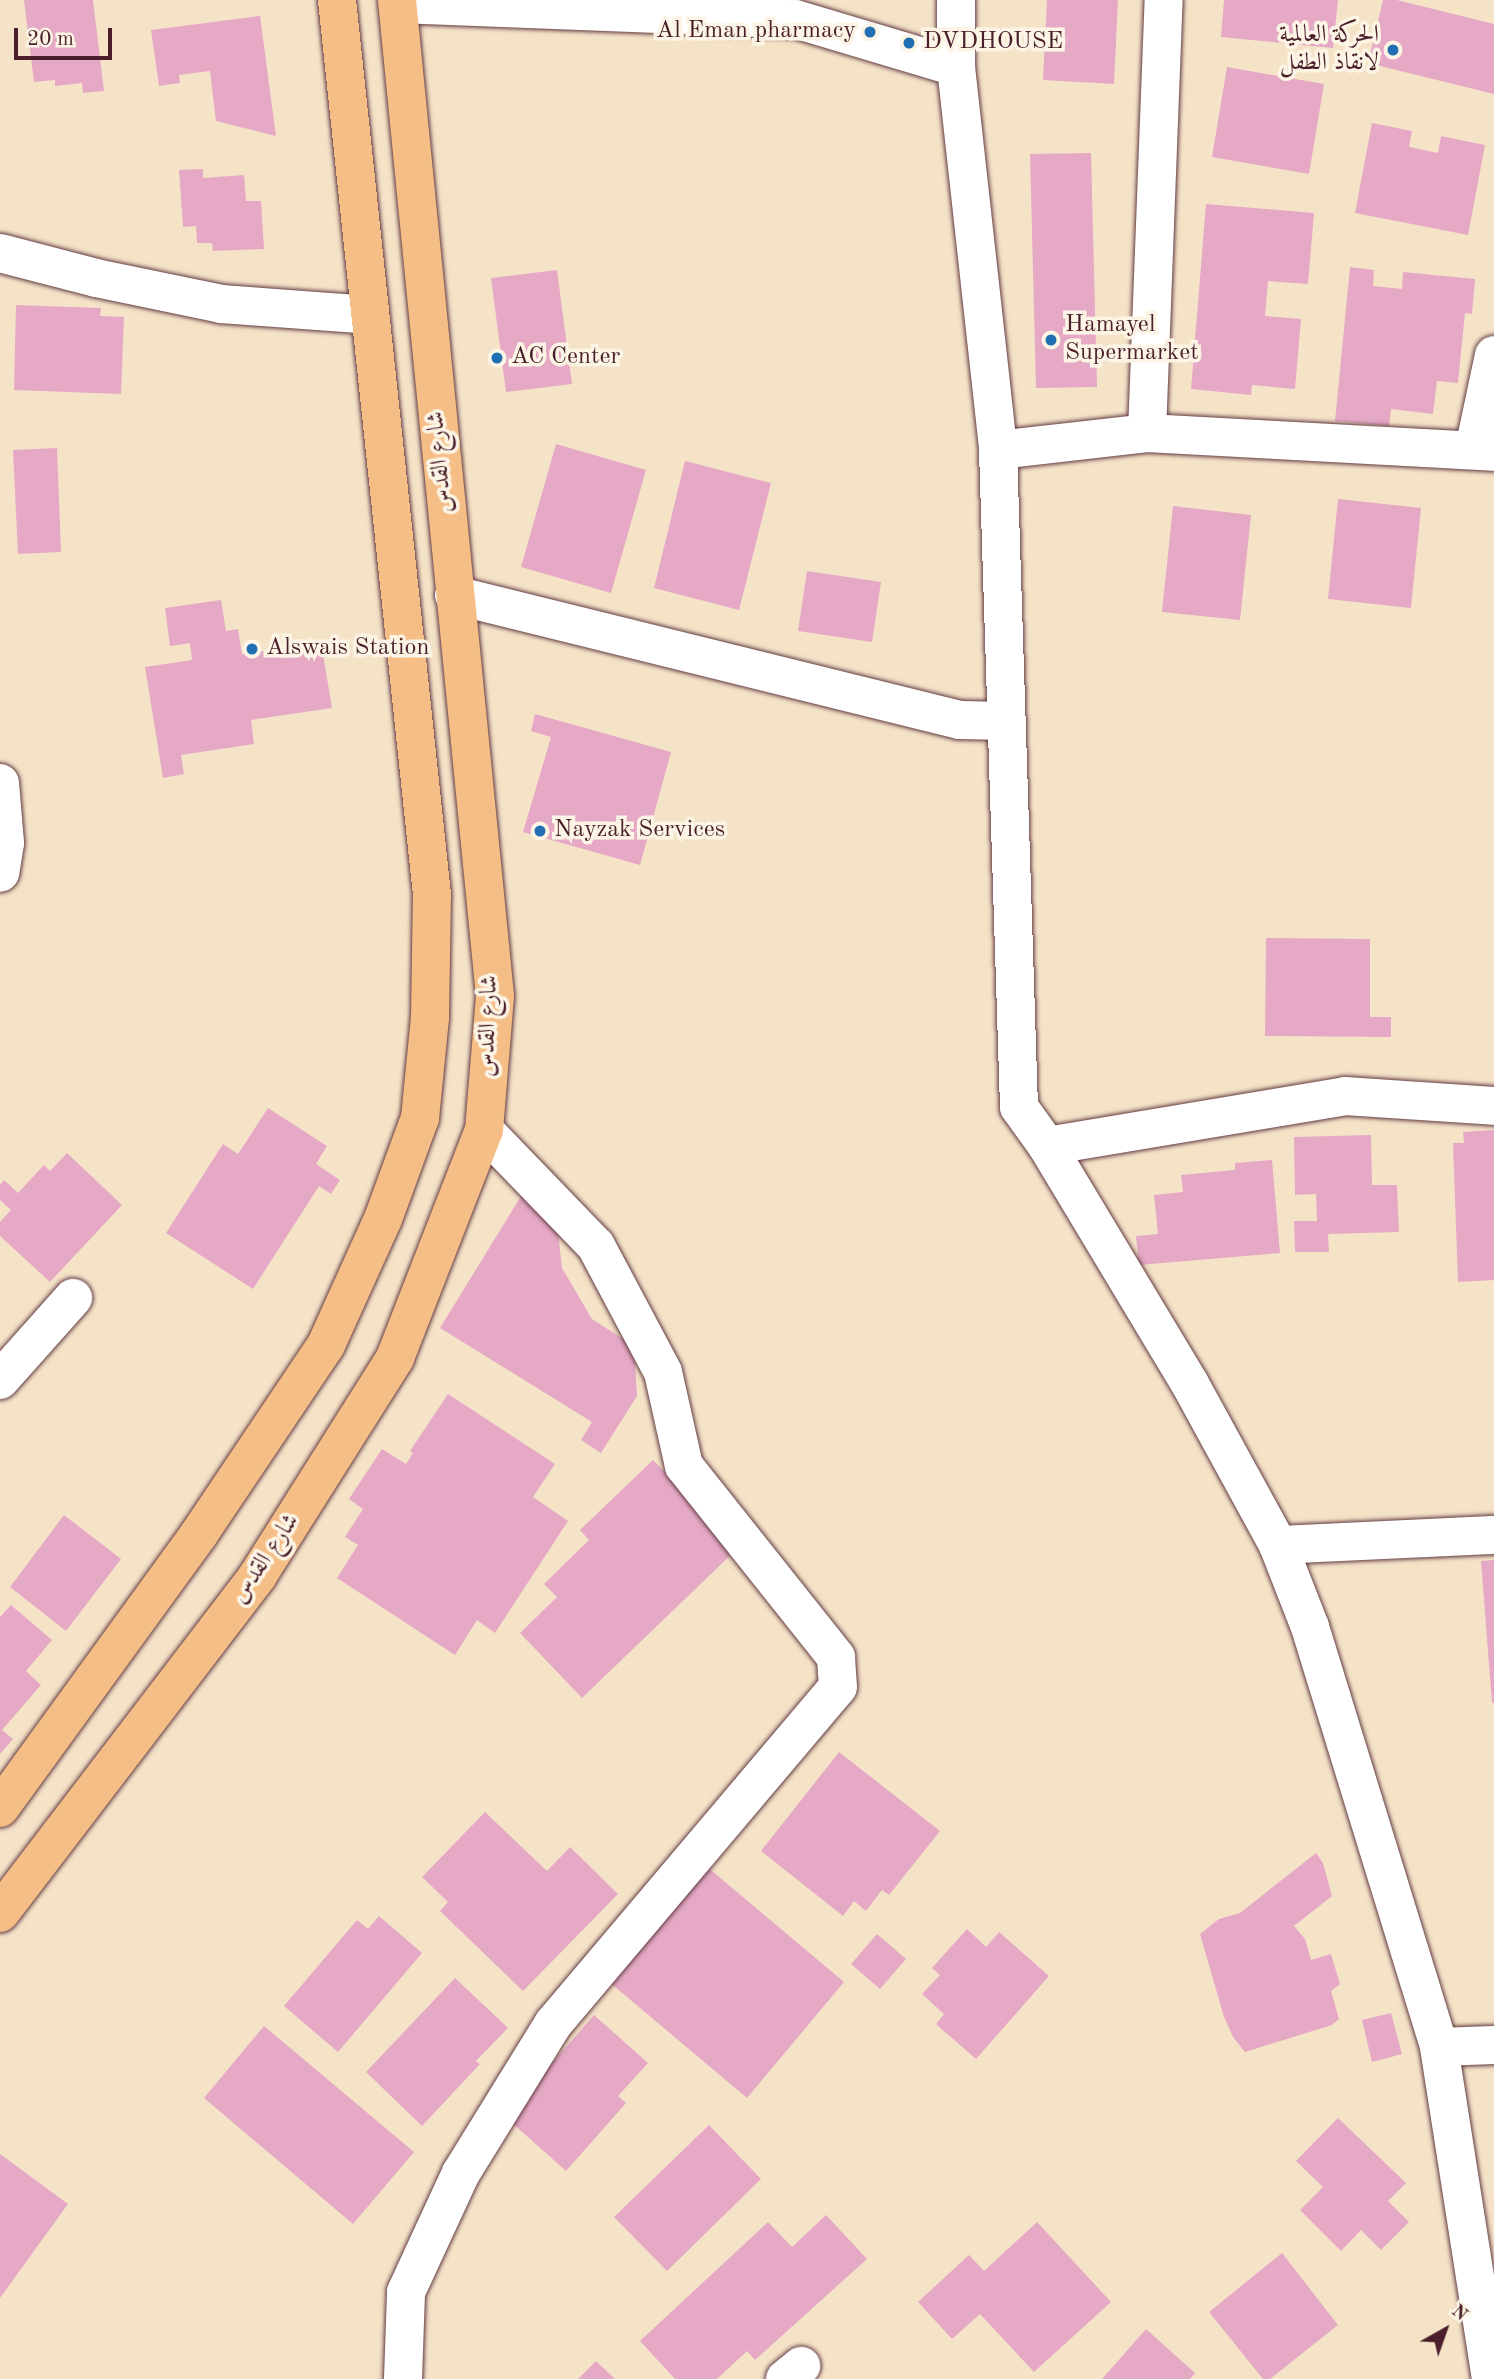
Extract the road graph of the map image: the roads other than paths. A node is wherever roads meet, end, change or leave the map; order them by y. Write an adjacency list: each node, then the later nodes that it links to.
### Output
1 (337, 0): 4 (main road); 7 (main road)
2 (956, 0): 5 (street)
3 (1164, 0): 9 (street)
4 (397, 2): 5 (street); 12 (main road, شارع القدس)
5 (956, 67): 10 (street)
6 (0, 253): 7 (street)
7 (370, 315): 23 (main road)
8 (1494, 355): 11 (street)
9 (1147, 433): 10 (street); 11 (street)
10 (998, 450): 13 (street)
11 (1484, 450)
12 (454, 594): 13 (street); 17 (main road, شارع القدس)
13 (1006, 721): 18 (street)
14 (0, 783): 15 (street)
15 (0, 873)
16 (1494, 1106): 18 (street)
17 (484, 1130): 24 (main road, شارع القدس); 28 (street)
18 (1047, 1146): 22 (street)
19 (73, 1298): 20 (street)
20 (0, 1380)
21 (1494, 1535): 22 (street)
22 (1278, 1545): 26 (street)
23 (0, 1808)
24 (0, 1913)
25 (1494, 2045): 26 (street)
26 (1439, 2047): 27 (street)
27 (1481, 2227): 29 (street)
28 (403, 2379)
29 (1491, 2379)

